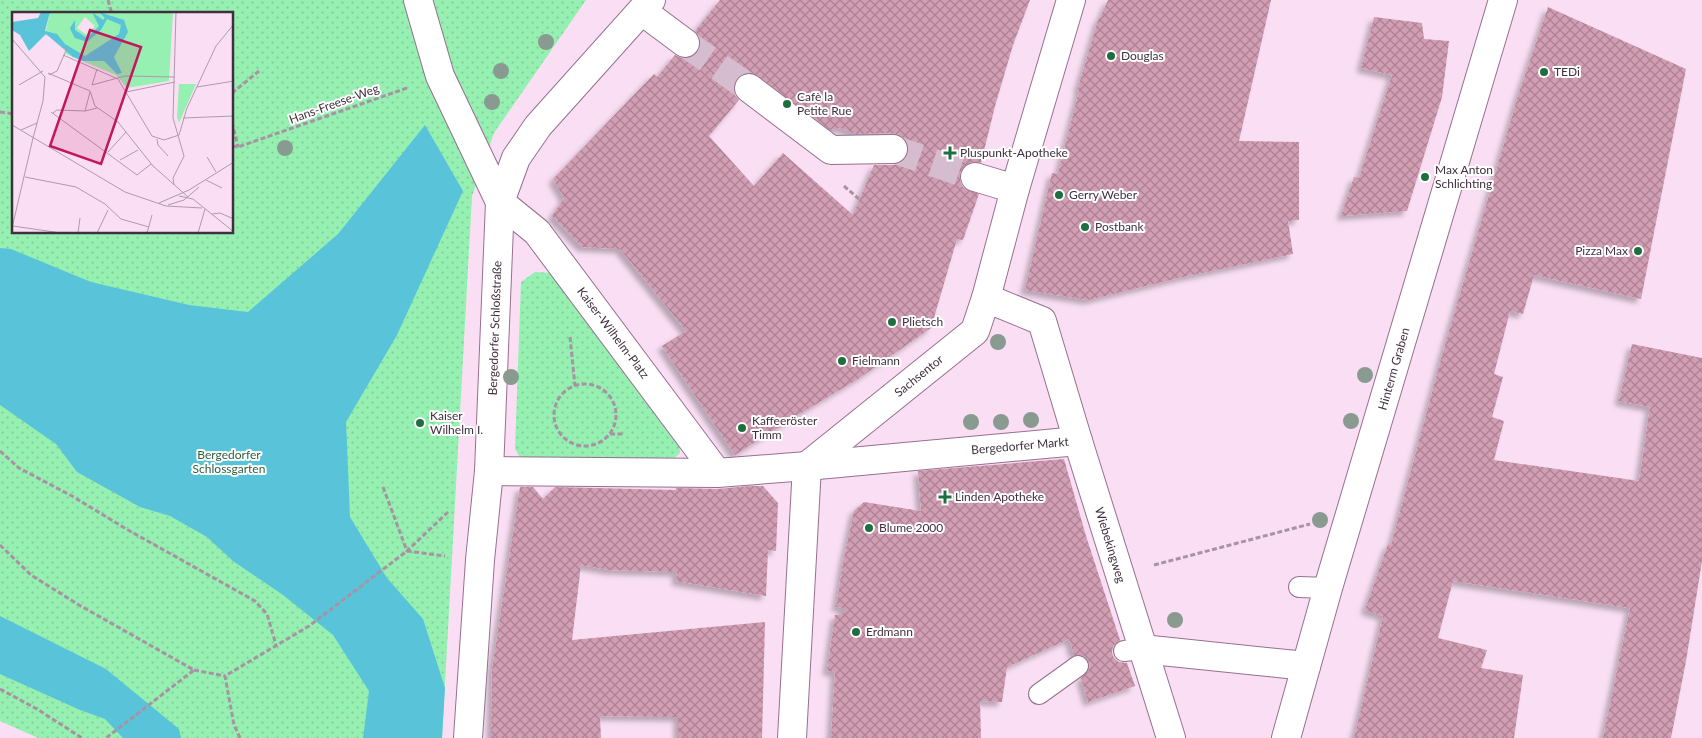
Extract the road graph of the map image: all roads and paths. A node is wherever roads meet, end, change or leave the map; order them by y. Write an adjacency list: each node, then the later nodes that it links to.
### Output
1 (418, 0): 7 (street)
2 (1071, 0): 15 (street, Sachsentor)
3 (1503, 0): 26 (street, Hinterm Graben)
4 (646, 5): 5 (street); 16 (street, Bergedorfer Schloßstraße)
5 (685, 43)
6 (259, 70): 9 (path)
7 (440, 76): 12 (path, Hans-Freese-Weg); 16 (street)
8 (749, 88): 13 (street)
9 (234, 90)
10 (234, 130): 12 (path)
11 (234, 146): 12 (path, Hans-Freese-Weg)
12 (238, 147)
13 (893, 149)
14 (975, 177): 15 (street)
15 (1015, 189): 17 (street, Sachsentor)
16 (500, 202): 22 (street, Bergedorfer Schloßstraße); 23 (street, Kaiser-Wilhelm-Platz)
17 (986, 298): 19 (street, Bergedorfer Markt); 21 (street, Sachsentor)
18 (601, 389): 18 (path)
19 (1078, 440): 21 (street, Bergedorfer Markt); 30 (street, Wiebekingweg)
20 (0, 451): 33 (path)
21 (806, 466): 23 (street); 45 (street)
22 (489, 471): 23 (street); 25 (street, Bergedorfer Schloßstraße)
23 (717, 473)
24 (383, 487): 28 (path)
25 (485, 510): 28 (path); 29 (street, Bergedorfer Schloßstraße)
26 (1351, 513): 30 (path); 32 (street, Hinterm Graben)
27 (0, 545): 37 (path)
28 (407, 551): 29 (path); 33 (path)
29 (480, 560): 44 (street, Bergedorfer Schloßstraße)
30 (1119, 574): 34 (street, Wiebekingweg)
31 (1299, 587): 32 (lane)
32 (1328, 588): 36 (street, Hinterm Graben)
33 (276, 645): 38 (path)
34 (1133, 650): 36 (street); 46 (street, Wiebekingweg)
35 (1078, 666): 40 (lane)
36 (1306, 666): 47 (street, Hinterm Graben)
37 (194, 670): 38 (path); 42 (path)
38 (225, 676): 43 (path)
39 (0, 688): 41 (path)
40 (1039, 694)
41 (82, 738)
42 (106, 738)
43 (240, 738)
44 (468, 738)
45 (792, 738)
46 (1171, 738)
47 (1286, 738)

